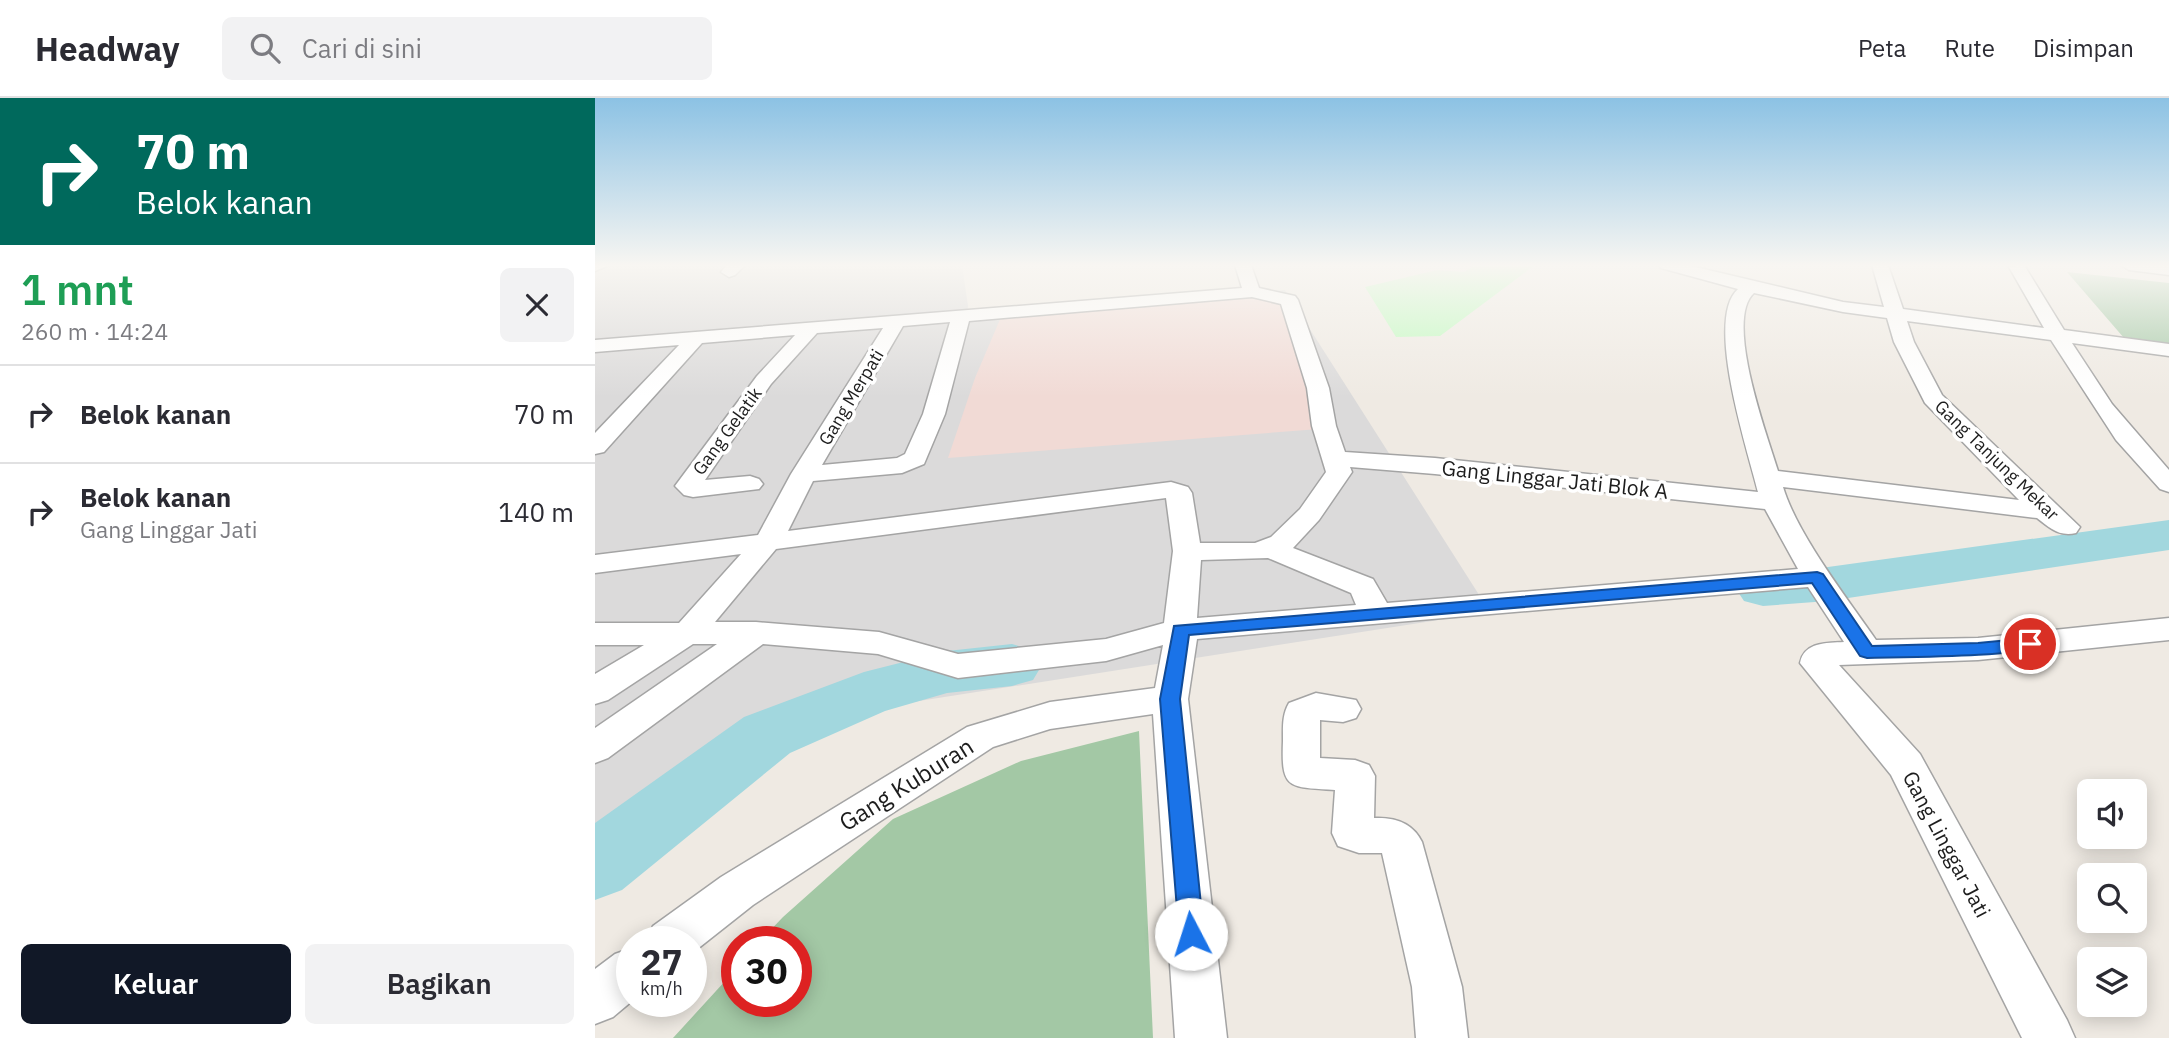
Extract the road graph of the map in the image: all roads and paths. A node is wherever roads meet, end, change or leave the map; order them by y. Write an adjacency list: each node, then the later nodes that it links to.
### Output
1 (1039, 309): 7 (street)
2 (1292, 309): 16 (street)
3 (1735, 309): 20 (street)
4 (1858, 309): 8 (street)
5 (1893, 309): 8 (street, Gang Tanjung Mekar)
6 (2042, 309): 11 (street)
7 (961, 315): 9 (street); 17 (street)
8 (1895, 315): 11 (street); 21 (street, Gang Tanjung Mekar)
9 (897, 320): 10 (street); 17 (street, Gang Merpati)
10 (811, 328): 12 (street); 18 (street, Gang Gelatik)
11 (2058, 335): 14 (street); 19 (street)
12 (696, 338): 13 (street); 15 (street)
13 (595, 346)
14 (2169, 350)
15 (595, 447)
16 (1335, 459): 20 (street, Gang Linggar Jati Blok A); 24 (street)
17 (804, 474): 23 (street, Gang Merpati)
18 (750, 484)
19 (2169, 484)
20 (1771, 489): 21 (street, Gang Linggar Jati Blok A); 27 (street)
21 (2045, 511): 22 (street, Gang Tanjung Mekar)
22 (2066, 527)
23 (769, 540): 25 (street); 26 (street); 30 (street, Gang Merpati)
24 (1271, 549): 25 (street); 28 (street)
25 (1187, 551): 33 (street)
26 (595, 564)
27 (1820, 583): 28 (street); 34 (street)
28 (1373, 614): 33 (street)
29 (2169, 629): 34 (street)
30 (689, 632): 31 (street); 32 (street); 35 (street, Gang Merpati)
31 (755, 633): 33 (street); 38 (street)
32 (595, 634)
33 (1180, 639): 36 (street)
34 (1867, 652): 44 (street, Gang Linggar Jati)
35 (595, 691)
36 (1170, 699): 39 (street, Gang Kuburan); 42 (street)
37 (1343, 709): 43 (street)
38 (595, 748)
39 (691, 926)
40 (616, 983): 41 (street)
41 (595, 999)
42 (1201, 1038)
43 (1442, 1038)
44 (2049, 1038)

